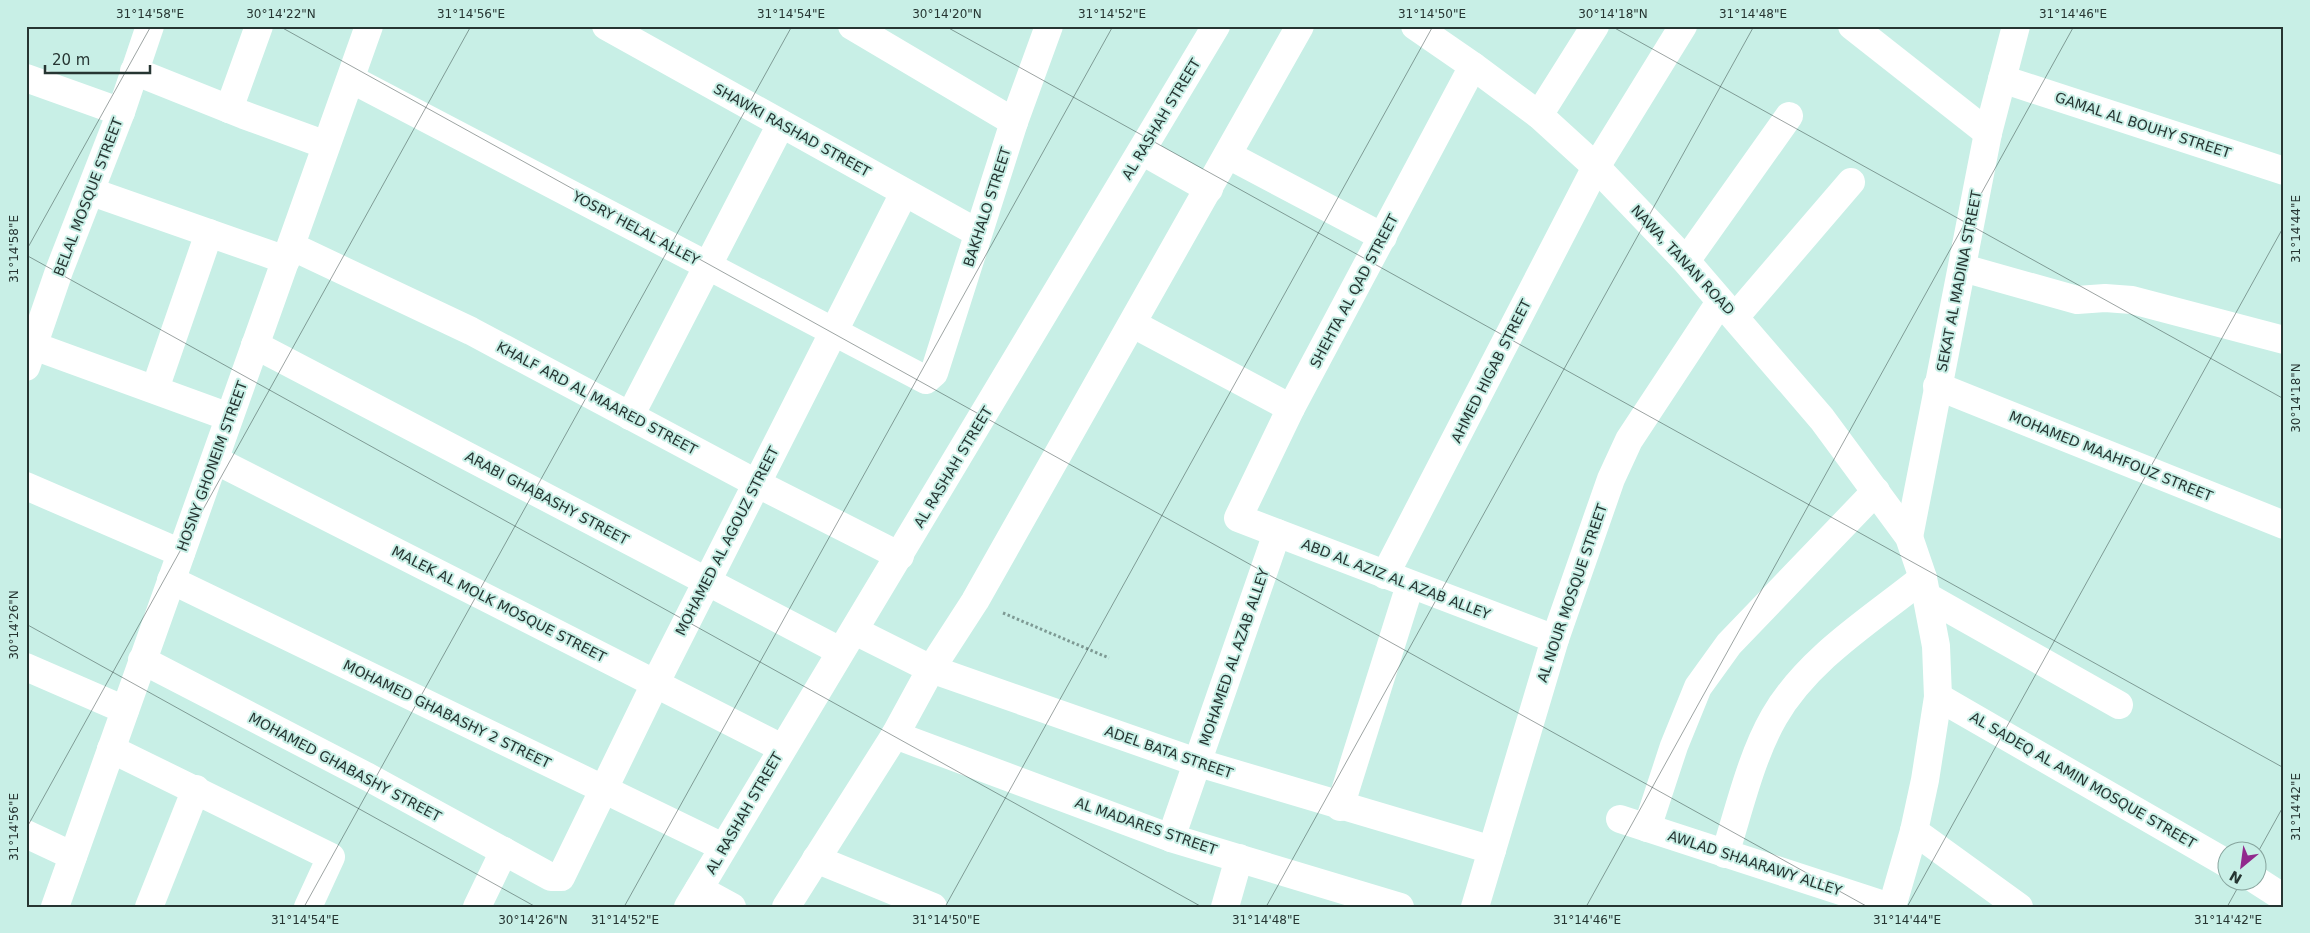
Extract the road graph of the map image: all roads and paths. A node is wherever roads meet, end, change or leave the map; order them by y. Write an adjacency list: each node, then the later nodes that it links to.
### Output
1 (150, 26): 15 (street, BELAL MOSQUE STREET)
2 (258, 26): 19 (street)
3 (369, 26): 17 (street, HOSNY GHONEIM STREET)
4 (606, 26): 24 (street, SHAWKI RASHAD STREET)
5 (852, 26): 23 (street)
6 (1050, 26): 23 (street, BAKHALO STREET)
7 (1216, 26): 27 (street, AL RASHAH STREET)
8 (1300, 26): 28 (street)
9 (1414, 26): 14 (street, NAWA, TANAN ROAD)
10 (1595, 26): 21 (street)
11 (1682, 26): 29 (street, AHMED HIGAB STREET)
12 (2016, 26): 18 (street, SEKAT AL MADINA STREET)
13 (1853, 27): 25 (street)
14 (1473, 66): 21 (street, NAWA, TANAN ROAD); 37 (street, SHEHTA AL QAD STREET)
15 (134, 71): 19 (street); 20 (street, BELAL MOSQUE STREET)
16 (26, 78): 20 (street)
17 (351, 79): 26 (street, HOSNY GHONEIM STREET); 40 (street, YOSRY HELAL ALLEY)
18 (2002, 79): 25 (street, SEKAT AL MADINA STREET); 30 (street, GAMAL AL BOUHY STREET)
19 (230, 109): 26 (street)
20 (121, 112): 33 (street, BELAL MOSQUE STREET)
21 (1539, 115): 29 (street, NAWA, TANAN ROAD)
22 (1788, 116): 39 (street)
23 (1014, 122): 36 (street, BAKHALO STREET)
24 (781, 124): 34 (street, SHAWKI RASHAD STREET); 40 (street)
25 (1988, 133): 41 (street, SEKAT AL MADINA STREET)
26 (326, 145): 38 (street, HOSNY GHONEIM STREET)
27 (1142, 150): 32 (street); 63 (street, AL RASHAH STREET)
28 (1228, 155): 32 (street); 37 (street)
29 (1596, 167): 39 (street, NAWA, TANAN ROAD); 64 (street, AHMED HIGAB STREET)
30 (2284, 171)
31 (1851, 182): 42 (street, AL NOUR MOSQUE STREET)
32 (1209, 189): 43 (street)
33 (92, 192): 35 (street, KHALF ARD AL MAARED STREET); 47 (street, BELAL MOSQUE STREET)
34 (904, 193): 36 (street, SHAWKI RASHAD STREET); 44 (street, MOHAMED AL AGOUZ STREET)
35 (210, 233): 38 (street, KHALF ARD AL MAARED STREET); 50 (street)
36 (978, 233): 48 (street, BAKHALO STREET)
37 (1383, 237): 51 (street, SHEHTA AL QAD STREET)
38 (288, 253): 46 (street, HOSNY GHONEIM STREET); 52 (street, KHALF ARD AL MAARED STREET)
39 (1686, 261): 42 (street, NAWA, TANAN ROAD)
40 (708, 266): 44 (street, YOSRY HELAL ALLEY); 52 (street)
41 (1963, 268): 45 (street); 49 (street, SEKAT AL MADINA STREET)
42 (1728, 309): 57 (street, NAWA, TANAN ROAD); 70 (street, AL NOUR MOSQUE STREET)
43 (1133, 324): 51 (street); 69 (street)
44 (833, 332): 48 (street, YOSRY HELAL ALLEY); 55 (street, MOHAMED AL AGOUZ STREET)
45 (2284, 340)
46 (255, 345): 53 (street, HOSNY GHONEIM STREET); 66 (street, ARABI GHABASHY STREET)
47 (29, 356): 50 (street)
48 (920, 379)
49 (1938, 386): 59 (street, MOHAMED MAAHFOUZ STREET); 61 (street, SEKAT AL MADINA STREET)
50 (155, 389): 53 (street)
51 (1291, 408): 58 (street, SHEHTA AL QAD STREET)
52 (630, 416): 55 (street, KHALF ARD AL MAARED STREET)
53 (229, 417): 54 (street, HOSNY GHONEIM STREET)
54 (216, 460): 62 (street, HOSNY GHONEIM STREET); 76 (street, MALEK AL MOLK MOSQUE STREET)
55 (756, 483): 63 (street, KHALF ARD AL MAARED STREET); 66 (street, MOHAMED AL AGOUZ STREET)
56 (26, 486): 62 (street)
57 (1876, 491): 61 (street, NAWA, TANAN ROAD); 88 (street)
58 (1238, 518): 60 (street, ABD AL AZIZ AL AZAB ALLEY)
59 (2284, 525)
60 (1277, 533): 64 (street, ABD AL AZIZ AL AZAB ALLEY); 83 (street, MOHAMED AL AZAB ALLEY)
61 (1909, 537): 68 (street)
62 (181, 553): 65 (street, HOSNY GHONEIM STREET)
63 (900, 556): 71 (street, AL RASHAH STREET)
64 (1385, 575): 67 (street, ABD AL AZIZ AL AZAB ALLEY)
65 (171, 580): 73 (street, HOSNY GHONEIM STREET); 85 (street, MOHAMED GHABASHY 2 STREET)
66 (707, 582): 71 (street, ARABI GHABASHY STREET); 76 (street, MOHAMED AL AGOUZ STREET)
67 (1410, 585): 70 (street, ABD AL AZIZ AL AZAB ALLEY); 86 (street)
68 (1925, 587): 77 (street); 78 (street); 95 (street)
69 (975, 600): 72 (path); 75 (street)
70 (1555, 639): 93 (street, AL NOUR MOSQUE STREET)
71 (847, 641): 75 (street, ADEL BATA STREET); 81 (street, AL RASHAH STREET)
72 (1109, 658)
73 (142, 660): 79 (street, HOSNY GHONEIM STREET); 94 (street, MOHAMED GHABASHY STREET)
74 (26, 667): 79 (street)
75 (931, 668): 80 (street); 83 (street, ADEL BATA STREET)
76 (655, 684): 81 (street, MALEK AL MOLK MOSQUE STREET); 85 (street, MOHAMED AL AGOUZ STREET)
77 (1938, 697): 89 (street); 98 (street, AL SADEQ AL AMIN MOSQUE STREET)
78 (2119, 704)
79 (125, 710): 82 (street, HOSNY GHONEIM STREET)
80 (894, 735): 91 (street, AL MADARES STREET); 99 (street)
81 (782, 748): 92 (street, AL RASHAH STREET)
82 (111, 749): 84 (street); 96 (street, HOSNY GHONEIM STREET)
83 (1198, 763): 86 (street, ADEL BATA STREET); 91 (street, MOHAMED AL AZAB ALLEY)
84 (196, 789): 105 (street); 106 (street)
85 (604, 790): 92 (street, MOHAMED GHABASHY 2 STREET); 100 (street, MOHAMED AL AGOUZ STREET)
86 (1340, 807): 93 (street, ADEL BATA STREET)
87 (1620, 819): 88 (street, AWLAD SHAARAWY ALLEY)
88 (1648, 828): 95 (street, AWLAD SHAARAWY ALLEY)
89 (1914, 831): 114 (street); 115 (street)
90 (26, 834): 96 (street)
91 (1171, 838): 97 (street, AL MADARES STREET)
92 (723, 847): 102 (street, AL RASHAH STREET)
93 (1492, 850): 113 (street, AL NOUR MOSQUE STREET)
94 (504, 851): 100 (street, MOHAMED GHABASHY STREET); 107 (street)
95 (1725, 854): 114 (street, AWLAD SHAARAWY ALLEY)
96 (73, 856): 104 (street, HOSNY GHONEIM STREET)
97 (1239, 858): 111 (street); 112 (street, AL MADARES STREET)
98 (2218, 858)
99 (816, 859): 109 (street); 110 (street)
100 (547, 875)
101 (2268, 888): 103 (street)
102 (694, 898): 108 (street)
103 (2284, 898)
104 (55, 907)
105 (149, 907)
106 (308, 907)
107 (476, 907)
108 (732, 907)
109 (786, 907)
110 (933, 907)
111 (1225, 907)
112 (1400, 907)
113 (1475, 907)
114 (1891, 907)
115 (2019, 907)

